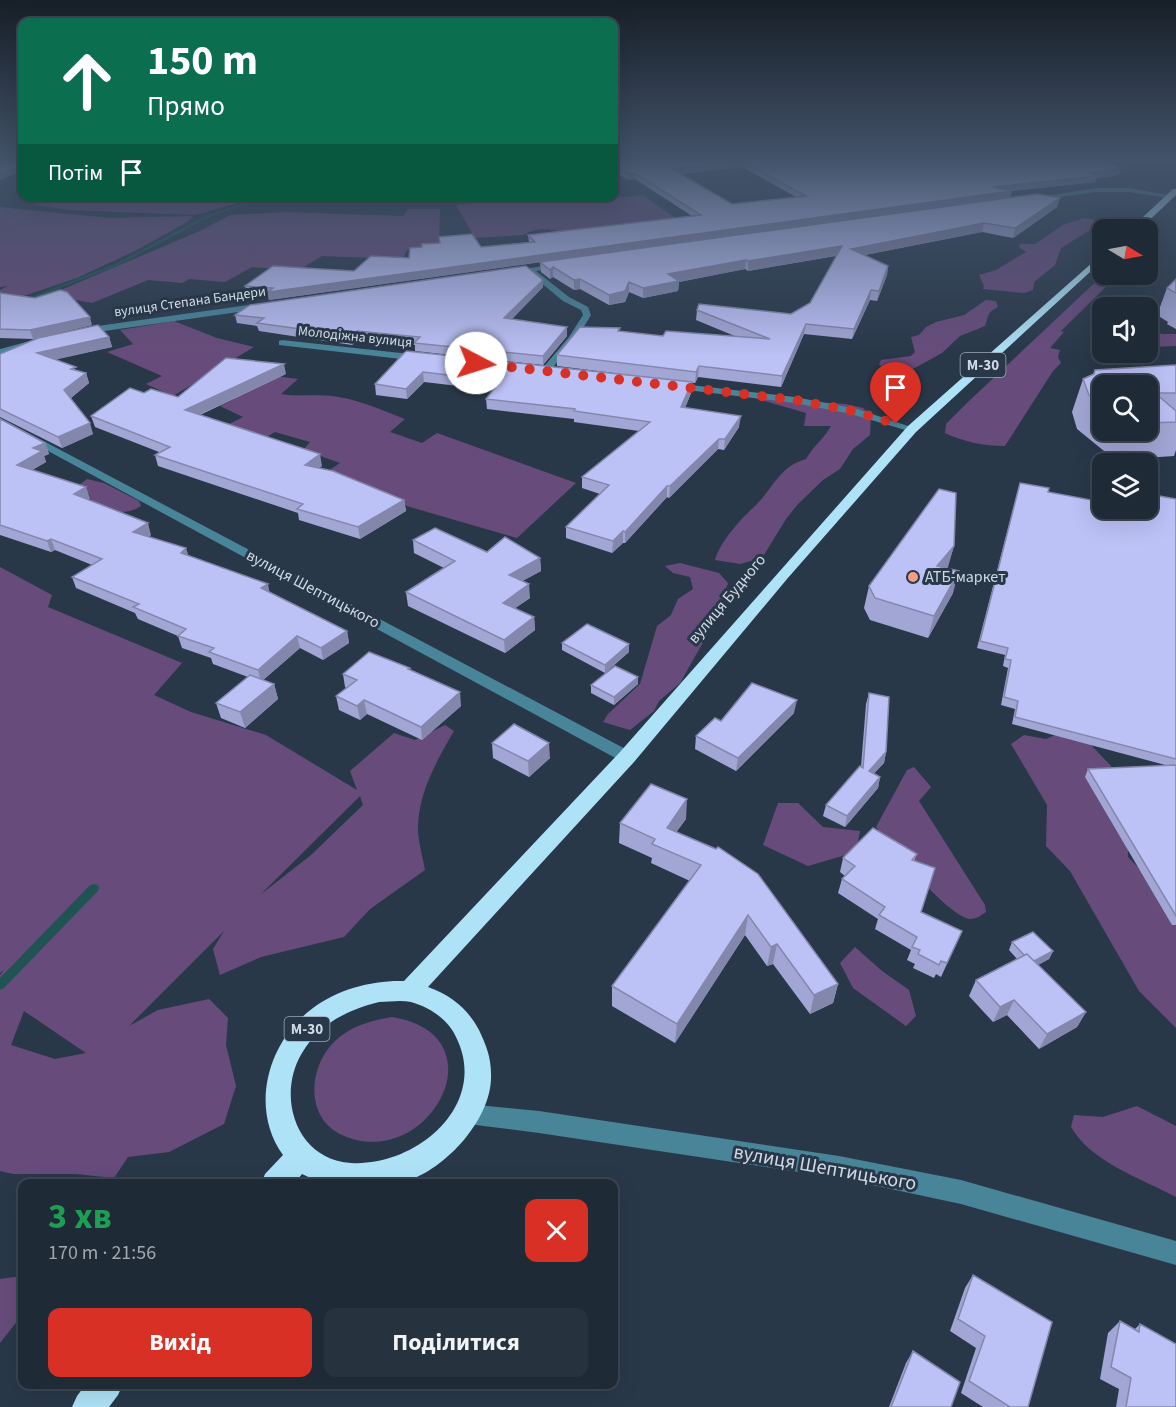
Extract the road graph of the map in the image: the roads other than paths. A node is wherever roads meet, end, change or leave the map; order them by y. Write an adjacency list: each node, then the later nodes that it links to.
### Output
1 (575, 262): 3 (street)
2 (1092, 266): 16 (highway, вулиця Будного / М-30)
3 (529, 269): 4 (street); 12 (street)
4 (506, 272)
5 (277, 304): 6 (street, вулиця Степана Бандери)
6 (70, 334)
7 (40, 342): 9 (street)
8 (282, 343): 10 (street, Молодіжна вулиця)
9 (0, 352)
10 (429, 359)
11 (534, 369): 12 (street)
12 (546, 370): 13 (street)
13 (557, 371)
14 (660, 384): 16 (street)
15 (0, 421): 17 (street, вулиця Шептицького)
16 (912, 429): 17 (highway, вулиця Будного / М-30)
17 (627, 758): 18 (highway, вулиця Будного / М-30)
18 (409, 992): 19 (highway, М-30); 20 (highway, М-30)
19 (468, 1114): 20 (highway, М-30); 22 (street, вулиця Шептицького)
20 (300, 1156): 21 (highway)
21 (279, 1179)
22 (1176, 1253)
23 (102, 1389): 24 (highway)
24 (88, 1407)

